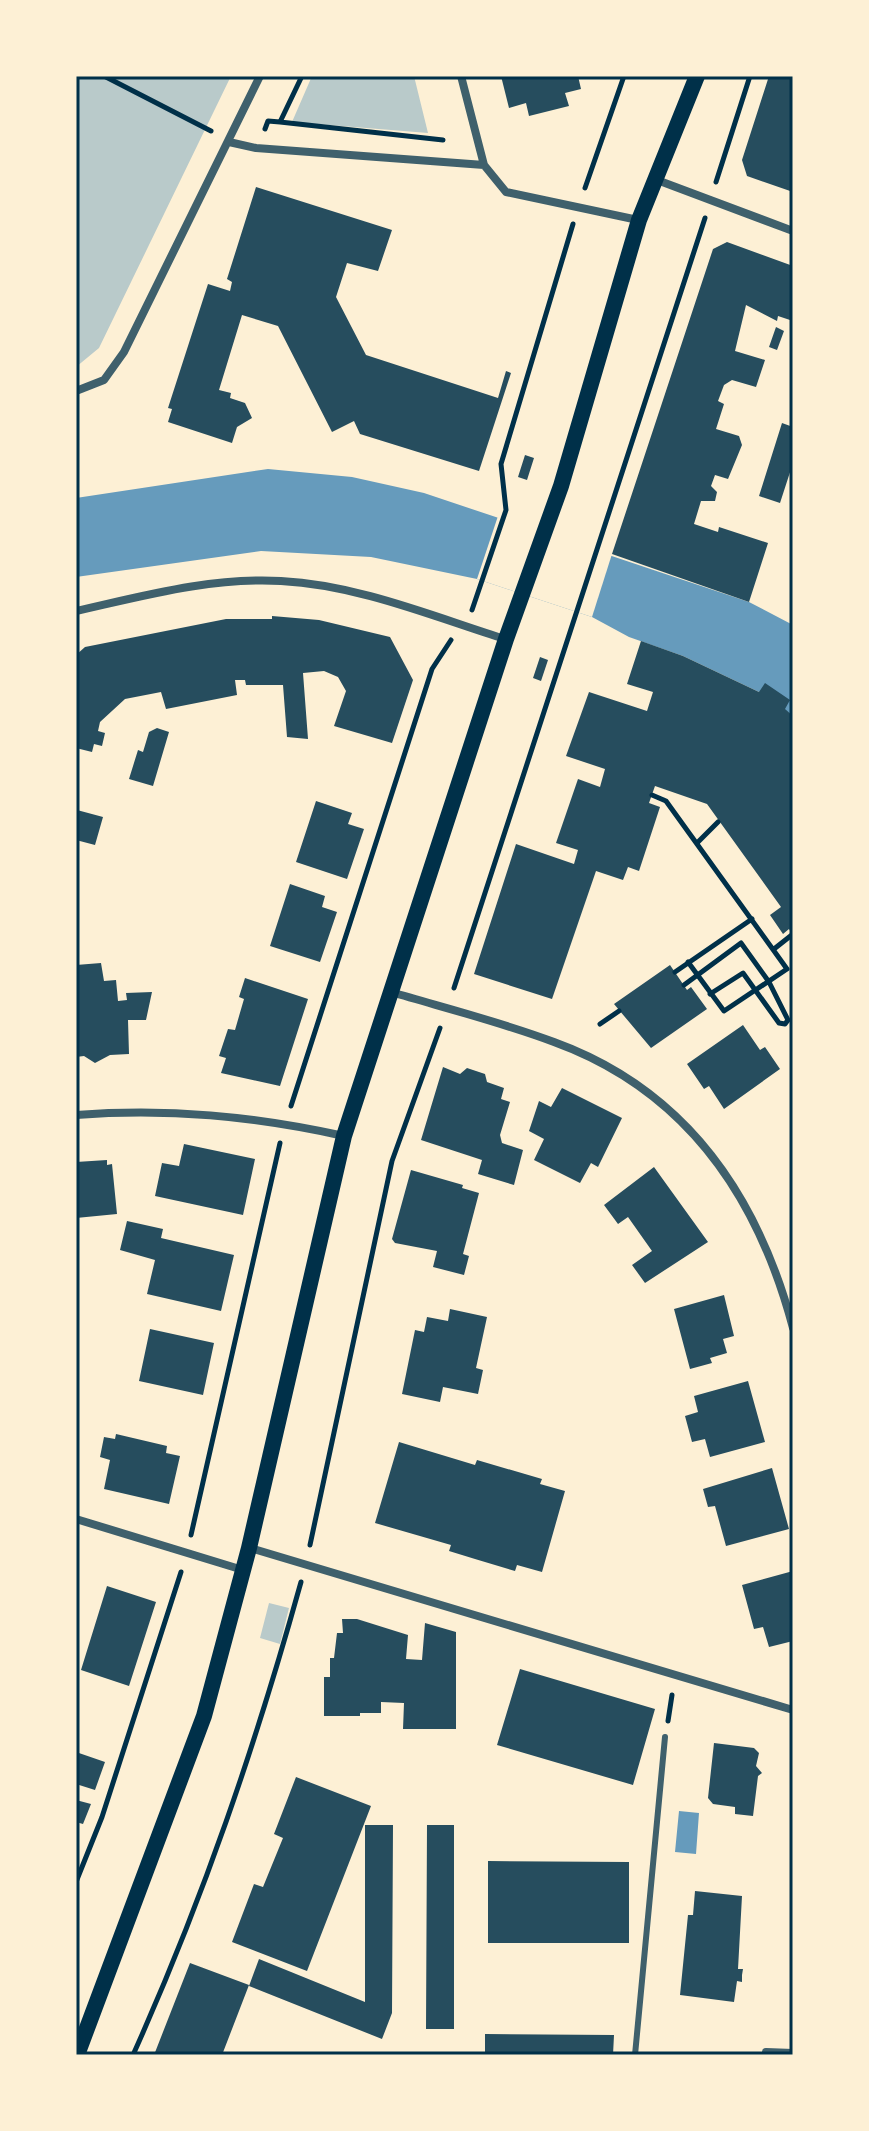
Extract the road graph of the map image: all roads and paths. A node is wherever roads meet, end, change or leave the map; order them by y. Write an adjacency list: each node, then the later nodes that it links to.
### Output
1 (104, 76): 10 (path)
2 (260, 76): 8 (street)
3 (302, 76): 9 (path)
4 (461, 76): 11 (street)
5 (624, 76): 14 (path)
6 (697, 76): 12 (main road)
7 (750, 76): 13 (path)
8 (229, 142): 9 (street); 10 (street)
9 (256, 148): 11 (street)
10 (220, 161): 17 (street)
11 (484, 165): 14 (street)
12 (657, 180): 13 (street); 15 (main road)
13 (711, 200): 16 (street); 34 (path)
14 (579, 207): 15 (street); 19 (path)
15 (639, 220): 20 (main road)
16 (793, 231)
17 (76, 391)
18 (76, 611): 19 (street)
19 (463, 626): 20 (street); 38 (path)
20 (506, 639): 32 (main road)
21 (652, 795): 23 (path)
22 (718, 822): 23 (path)
23 (697, 843): 24 (path)
24 (752, 919): 26 (path); 27 (path)
25 (793, 934): 26 (path)
26 (774, 949): 29 (path)
27 (688, 962): 28 (path); 33 (path)
28 (675, 972)
29 (769, 982): 30 (path); 31 (path); 31 (path)
30 (684, 985)
31 (757, 991): 33 (path); 33 (path)
32 (390, 992): 34 (street); 39 (main road)
33 (710, 994)
34 (447, 1009): 40 (street); 44 (path)
35 (619, 1011): 36 (path)
36 (600, 1024)
37 (76, 1115): 38 (street)
38 (285, 1123): 39 (street); 43 (path)
39 (344, 1136): 42 (main road)
40 (793, 1328)
41 (76, 1519): 43 (street)
42 (249, 1548): 44 (street); 45 (main road)
43 (187, 1554): 45 (street); 49 (path)
44 (306, 1565): 46 (street); 53 (path)
45 (243, 1570): 52 (main road)
46 (675, 1675): 47 (street); 48 (path)
47 (793, 1710)
48 (665, 1737): 54 (lane)
49 (76, 1882)
50 (766, 2052): 51 (street)
51 (793, 2053)
52 (77, 2055)
53 (133, 2055)
54 (635, 2055)

